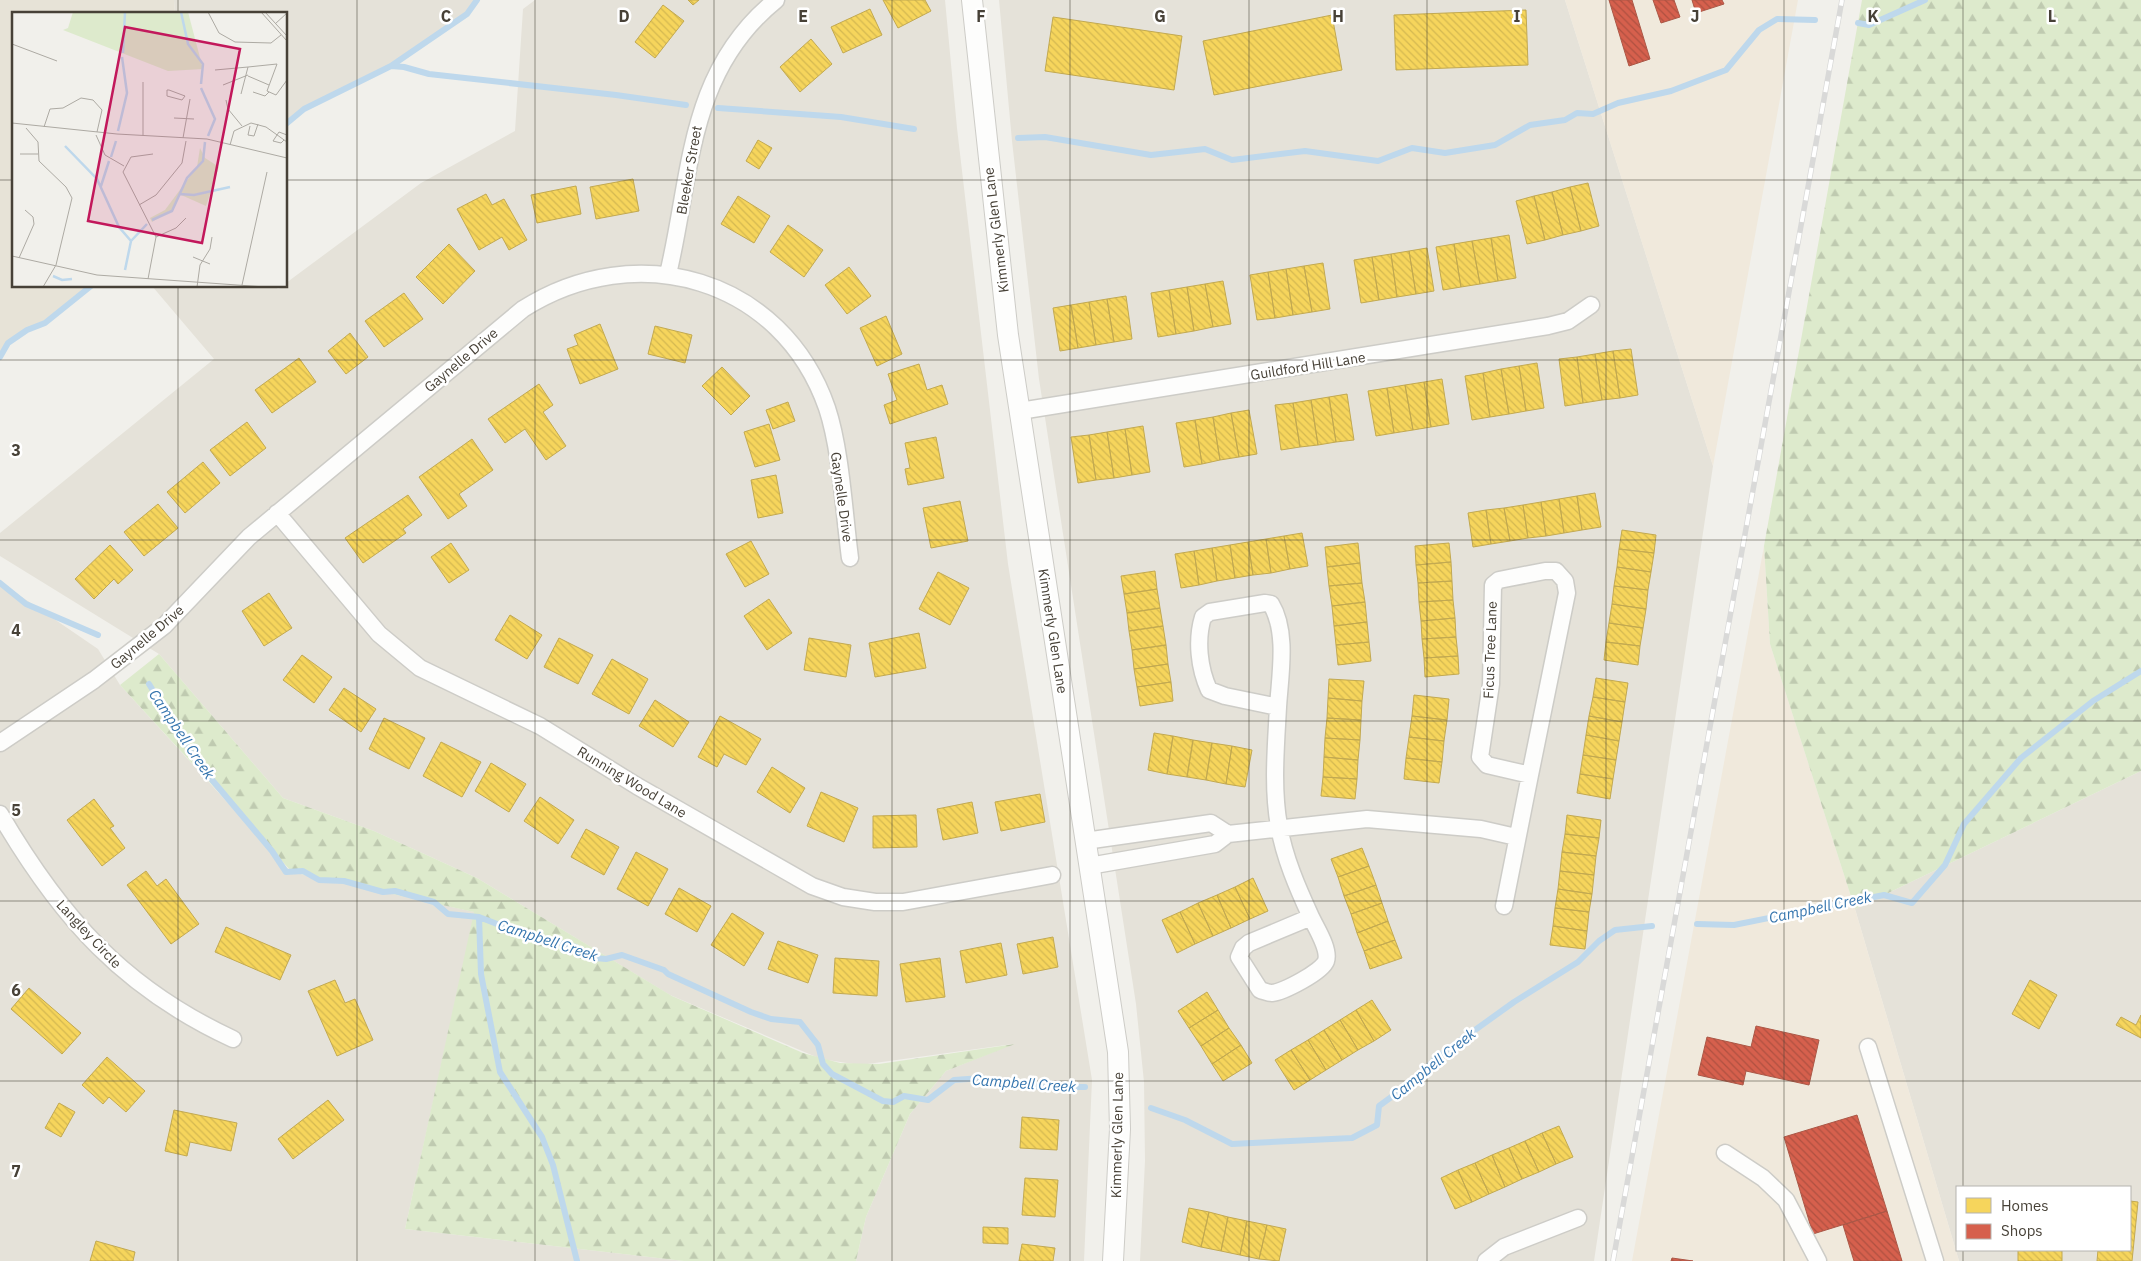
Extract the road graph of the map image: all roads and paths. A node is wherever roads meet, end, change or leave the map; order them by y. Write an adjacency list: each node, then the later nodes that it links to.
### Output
1 (776, 0): 3 (street, Bleeker Street)
2 (972, 0): 5 (street, Kimmerly Glen Lane)
3 (668, 274): 6 (street, Gaynelle Drive); 7 (street, Gaynelle Drive)
4 (1592, 305): 5 (street, Guildford Hill Lane)
5 (1020, 411): 15 (street, Kimmerly Glen Lane)
6 (277, 513): 9 (street, Gaynelle Drive); 17 (street, Running Wood Lane)
7 (850, 558)
8 (1278, 707): 8 (street); 12 (street)
9 (0, 743)
10 (1530, 775): 10 (street, Ficus Tree Lane); 14 (street, Ficus Tree Lane)
11 (0, 814): 20 (street, Langley Circle)
12 (1279, 827): 13 (street); 14 (street); 19 (street)
13 (1228, 834): 15 (street); 16 (street)
14 (1516, 837): 18 (street, Ficus Tree Lane)
15 (1085, 841): 16 (street, Kimmerly Glen Lane)
16 (1089, 866): 24 (street, Kimmerly Glen Lane)
17 (1052, 875)
18 (1504, 906)
19 (1311, 917): 19 (street)
20 (233, 1039)
21 (1868, 1046): 27 (street)
22 (1725, 1153): 26 (street)
23 (1578, 1218): 25 (street)
24 (1113, 1261)
25 (1486, 1261)
26 (1818, 1261)
27 (1934, 1261)

